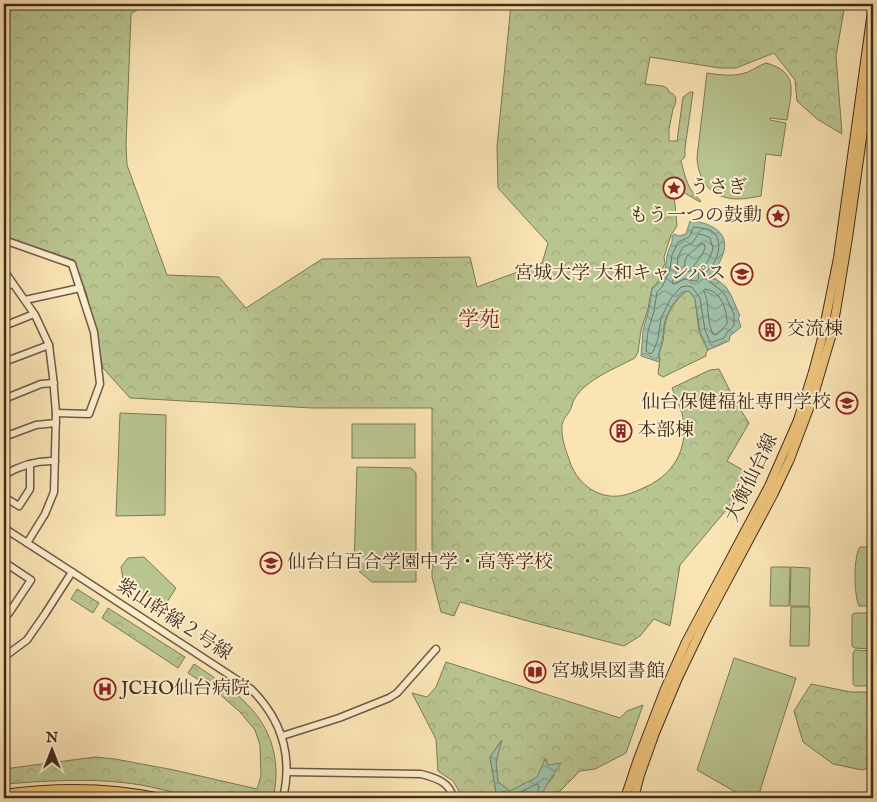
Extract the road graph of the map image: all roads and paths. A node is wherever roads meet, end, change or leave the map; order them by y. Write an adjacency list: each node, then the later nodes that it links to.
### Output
1 (873, 4): 27 (main road, 大衡仙台線)
2 (873, 60): 27 (main road, 大衡仙台線)
3 (4, 240): 7 (street)
4 (4, 273): 5 (street)
5 (13, 284): 6 (street); 8 (street)
6 (4, 288)
7 (80, 288): 8 (street); 15 (street)
8 (25, 300): 9 (street)
9 (34, 314): 10 (street); 11 (street)
10 (4, 326)
11 (49, 345): 12 (street); 13 (street)
12 (4, 362)
13 (54, 383): 14 (street); 15 (street)
14 (4, 399)
15 (56, 413): 16 (street)
16 (56, 423): 17 (street); 18 (street)
17 (4, 437)
18 (55, 461): 19 (street); 23 (street)
19 (30, 464): 20 (street); 21 (street)
20 (4, 476)
21 (4, 497)
22 (4, 528): 23 (street, 紫山幹線２号線)
23 (27, 543): 25 (street, 紫山幹線２号線)
24 (4, 562): 26 (street)
25 (72, 572): 29 (street); 30 (street, 紫山幹線２号線)
26 (5, 613)
27 (690, 644): 38 (main road, 大衡仙台線); 39 (main road, 大衡仙台線)
28 (436, 649): 30 (street)
29 (4, 657)
30 (282, 736): 31 (street, 紫山幹線２号線)
31 (287, 772): 36 (street, 紫山幹線２号線); 37 (street)
32 (4, 794): 35 (main road)
33 (31, 798): 34 (main road)
34 (111, 798)
35 (161, 798)
36 (283, 798)
37 (454, 798)
38 (625, 798)
39 (634, 798)

